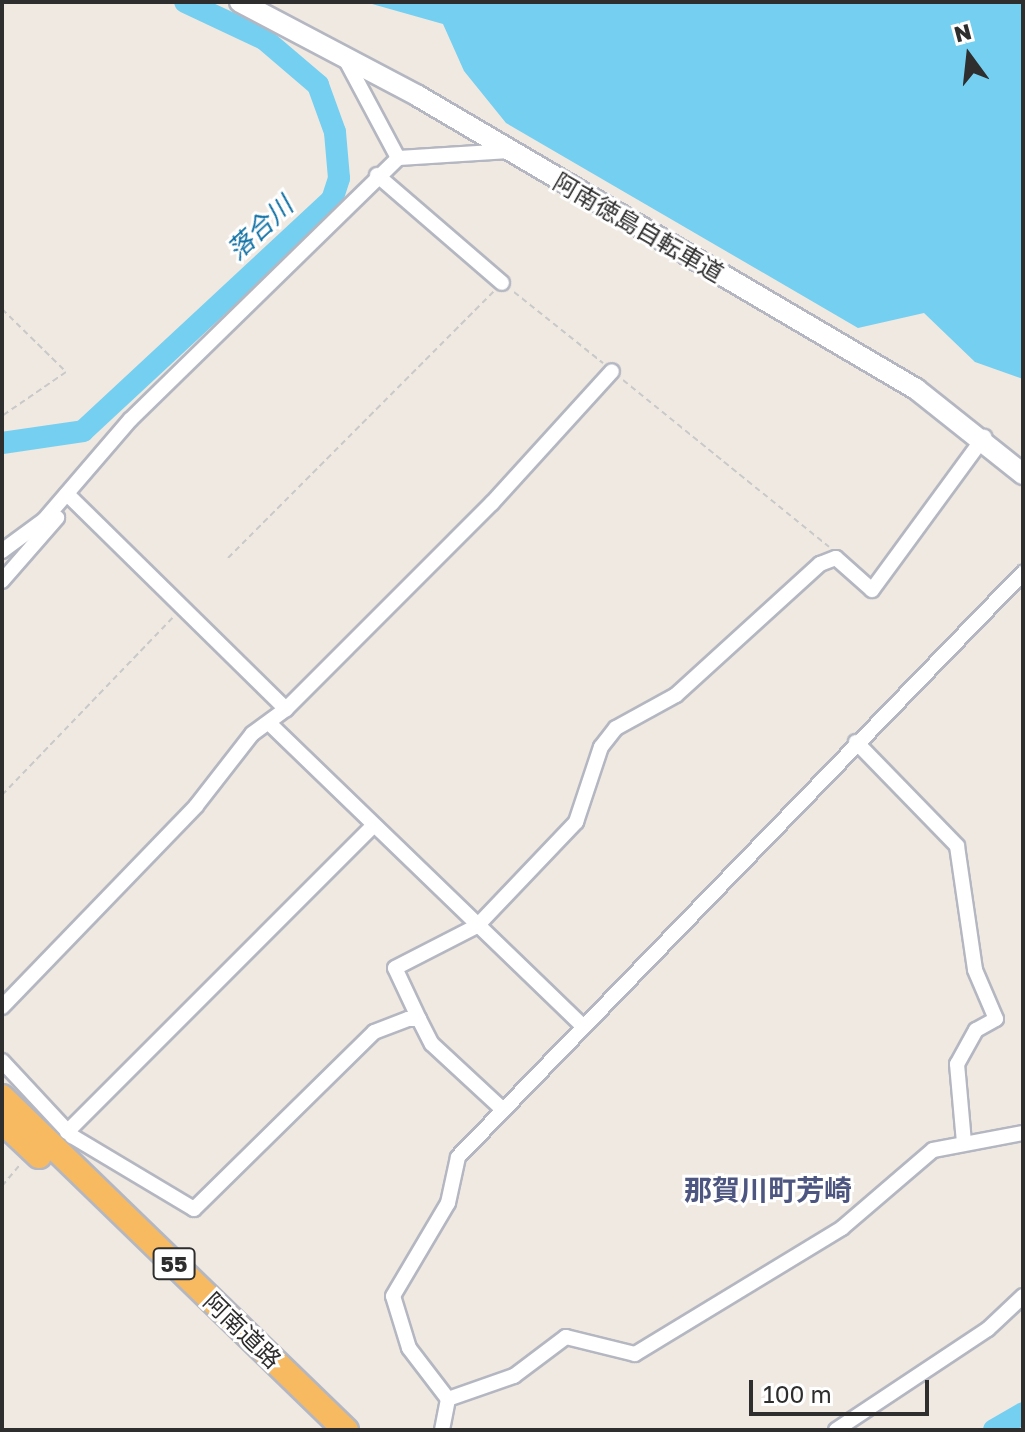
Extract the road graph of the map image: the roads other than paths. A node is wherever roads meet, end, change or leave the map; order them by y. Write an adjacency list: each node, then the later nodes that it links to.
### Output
1 (240, 2): 2 (main road, 阿南徳島自転車道)
2 (342, 53): 3 (main road, 阿南徳島自転車道); 4 (street)
3 (510, 151): 4 (street); 8 (main road, 阿南徳島自転車道)
4 (398, 158): 5 (street)
5 (377, 175): 6 (street); 10 (street)
6 (502, 283)
7 (612, 371): 14 (street)
8 (984, 437): 9 (main road, 阿南徳島自転車道); 18 (street)
9 (1023, 474)
10 (70, 497): 11 (street); 13 (street); 14 (street)
11 (2, 551)
12 (1018, 572): 16 (street)
13 (2, 581)
14 (286, 709): 15 (street)
15 (270, 724): 17 (street); 19 (street)
16 (856, 742): 21 (street); 28 (street)
17 (373, 826): 18 (street); 27 (street)
18 (477, 926): 20 (street); 21 (street)
19 (2, 1007)
20 (419, 1019): 24 (street); 27 (street)
21 (582, 1025): 24 (street)
22 (2, 1061): 27 (street)
23 (2, 1097): 27 (highway, 阿南道路 / 55)
24 (501, 1108): 30 (street)
25 (2, 1121): 27 (highway, 阿南道路 / 55)
26 (1023, 1133): 28 (street)
27 (50, 1136): 31 (highway, 阿南道路 / 55); 32 (highway, 阿南道路 / 55)
28 (964, 1142): 30 (street)
29 (1023, 1296): 34 (street)
30 (448, 1399): 33 (street)
31 (323, 1430)
32 (346, 1430)
33 (442, 1430)
34 (836, 1430)

